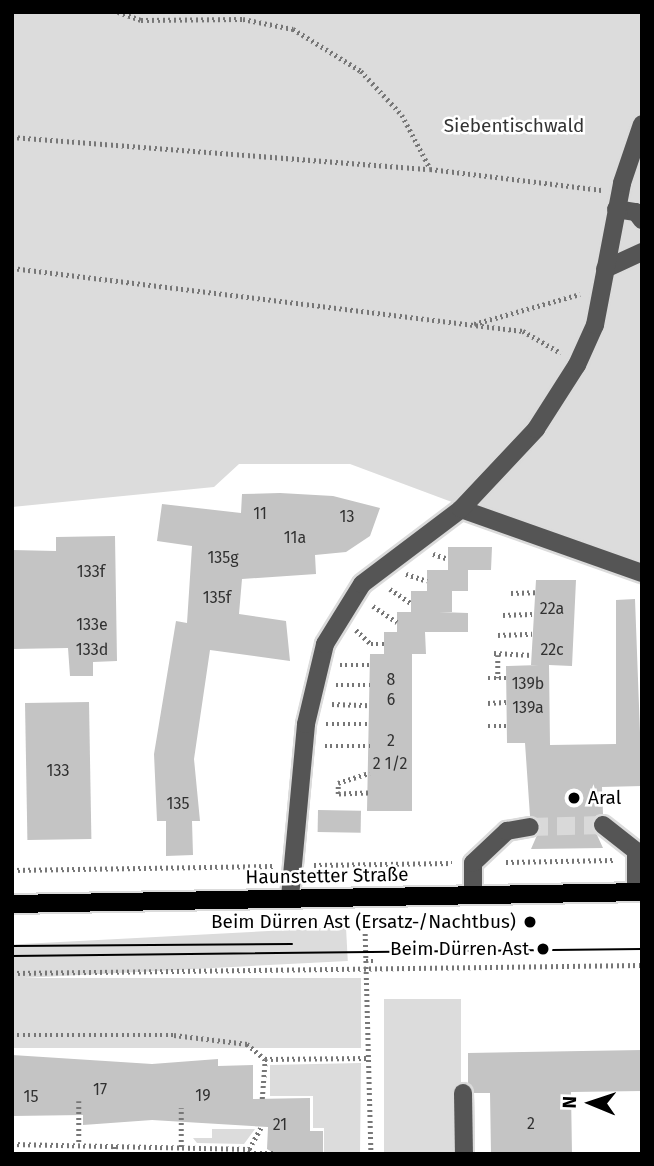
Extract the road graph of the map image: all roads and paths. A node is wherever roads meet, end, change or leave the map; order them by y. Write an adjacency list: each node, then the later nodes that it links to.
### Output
1 (118, 12): 4 (path)
2 (642, 124): 5 (street)
3 (12, 137): 4 (path)
4 (430, 169): 5 (path)
5 (617, 203): 6 (street); 9 (street)
6 (642, 220)
7 (642, 252): 9 (street)
8 (12, 268): 11 (path)
9 (605, 269): 10 (street)
10 (601, 289): 11 (path); 12 (street)
11 (472, 325): 12 (path)
12 (577, 365): 13 (street)
13 (461, 509): 14 (street); 15 (street)
14 (642, 573)
15 (357, 591): 20 (street); 21 (path)
16 (536, 592): 17 (path)
17 (511, 593)
18 (503, 614): 19 (path)
19 (532, 614)
20 (339, 615): 24 (path); 29 (street)
21 (397, 622)
22 (532, 634): 23 (path)
23 (498, 635)
24 (384, 644)
25 (531, 655): 27 (path)
26 (488, 678): 27 (path)
27 (498, 678): 28 (path)
28 (506, 678)
29 (314, 684): 30 (path); 33 (street)
30 (370, 685)
31 (506, 702): 32 (path)
32 (488, 703)
33 (310, 704): 34 (path); 35 (street)
34 (370, 705)
35 (306, 724): 36 (path); 39 (street)
36 (370, 724)
37 (488, 726): 38 (path)
38 (506, 726)
39 (304, 746): 40 (path); 46 (street)
40 (370, 746)
41 (369, 773): 42 (path)
42 (368, 793)
43 (603, 825): 48 (street)
44 (530, 827): 49 (street)
45 (365, 862): 46 (path, Haunstetter Straße)
46 (291, 866): 47 (path, Haunstetter Straße); 50 (street)
47 (12, 870)
48 (639, 892): 49 (main road, Haunstetter Straße)
49 (472, 893): 50 (main road, Haunstetter Straße)
50 (290, 897): 51 (main road, Haunstetter Straße)
51 (12, 904)
52 (366, 932): 53 (path)
53 (376, 932)
54 (366, 961): 55 (path)
55 (375, 961)
56 (642, 965): 57 (path)
57 (366, 972): 58 (path); 60 (path)
58 (12, 973)
59 (12, 1035): 61 (path)
60 (367, 1058): 61 (path); 77 (path)
61 (265, 1059): 63 (path)
62 (463, 1093): 78 (street)
63 (262, 1099)
64 (79, 1101): 69 (path)
65 (181, 1108): 71 (path)
66 (261, 1127): 72 (path)
67 (12, 1144): 68 (path)
68 (34, 1144): 69 (path); 74 (path)
69 (79, 1144): 70 (path)
70 (115, 1144): 71 (path); 75 (path)
71 (181, 1147): 72 (path)
72 (248, 1149): 76 (path)
73 (275, 1153): 76 (path)
74 (34, 1154)
75 (115, 1154)
76 (254, 1154)
77 (371, 1154)
78 (464, 1154)

